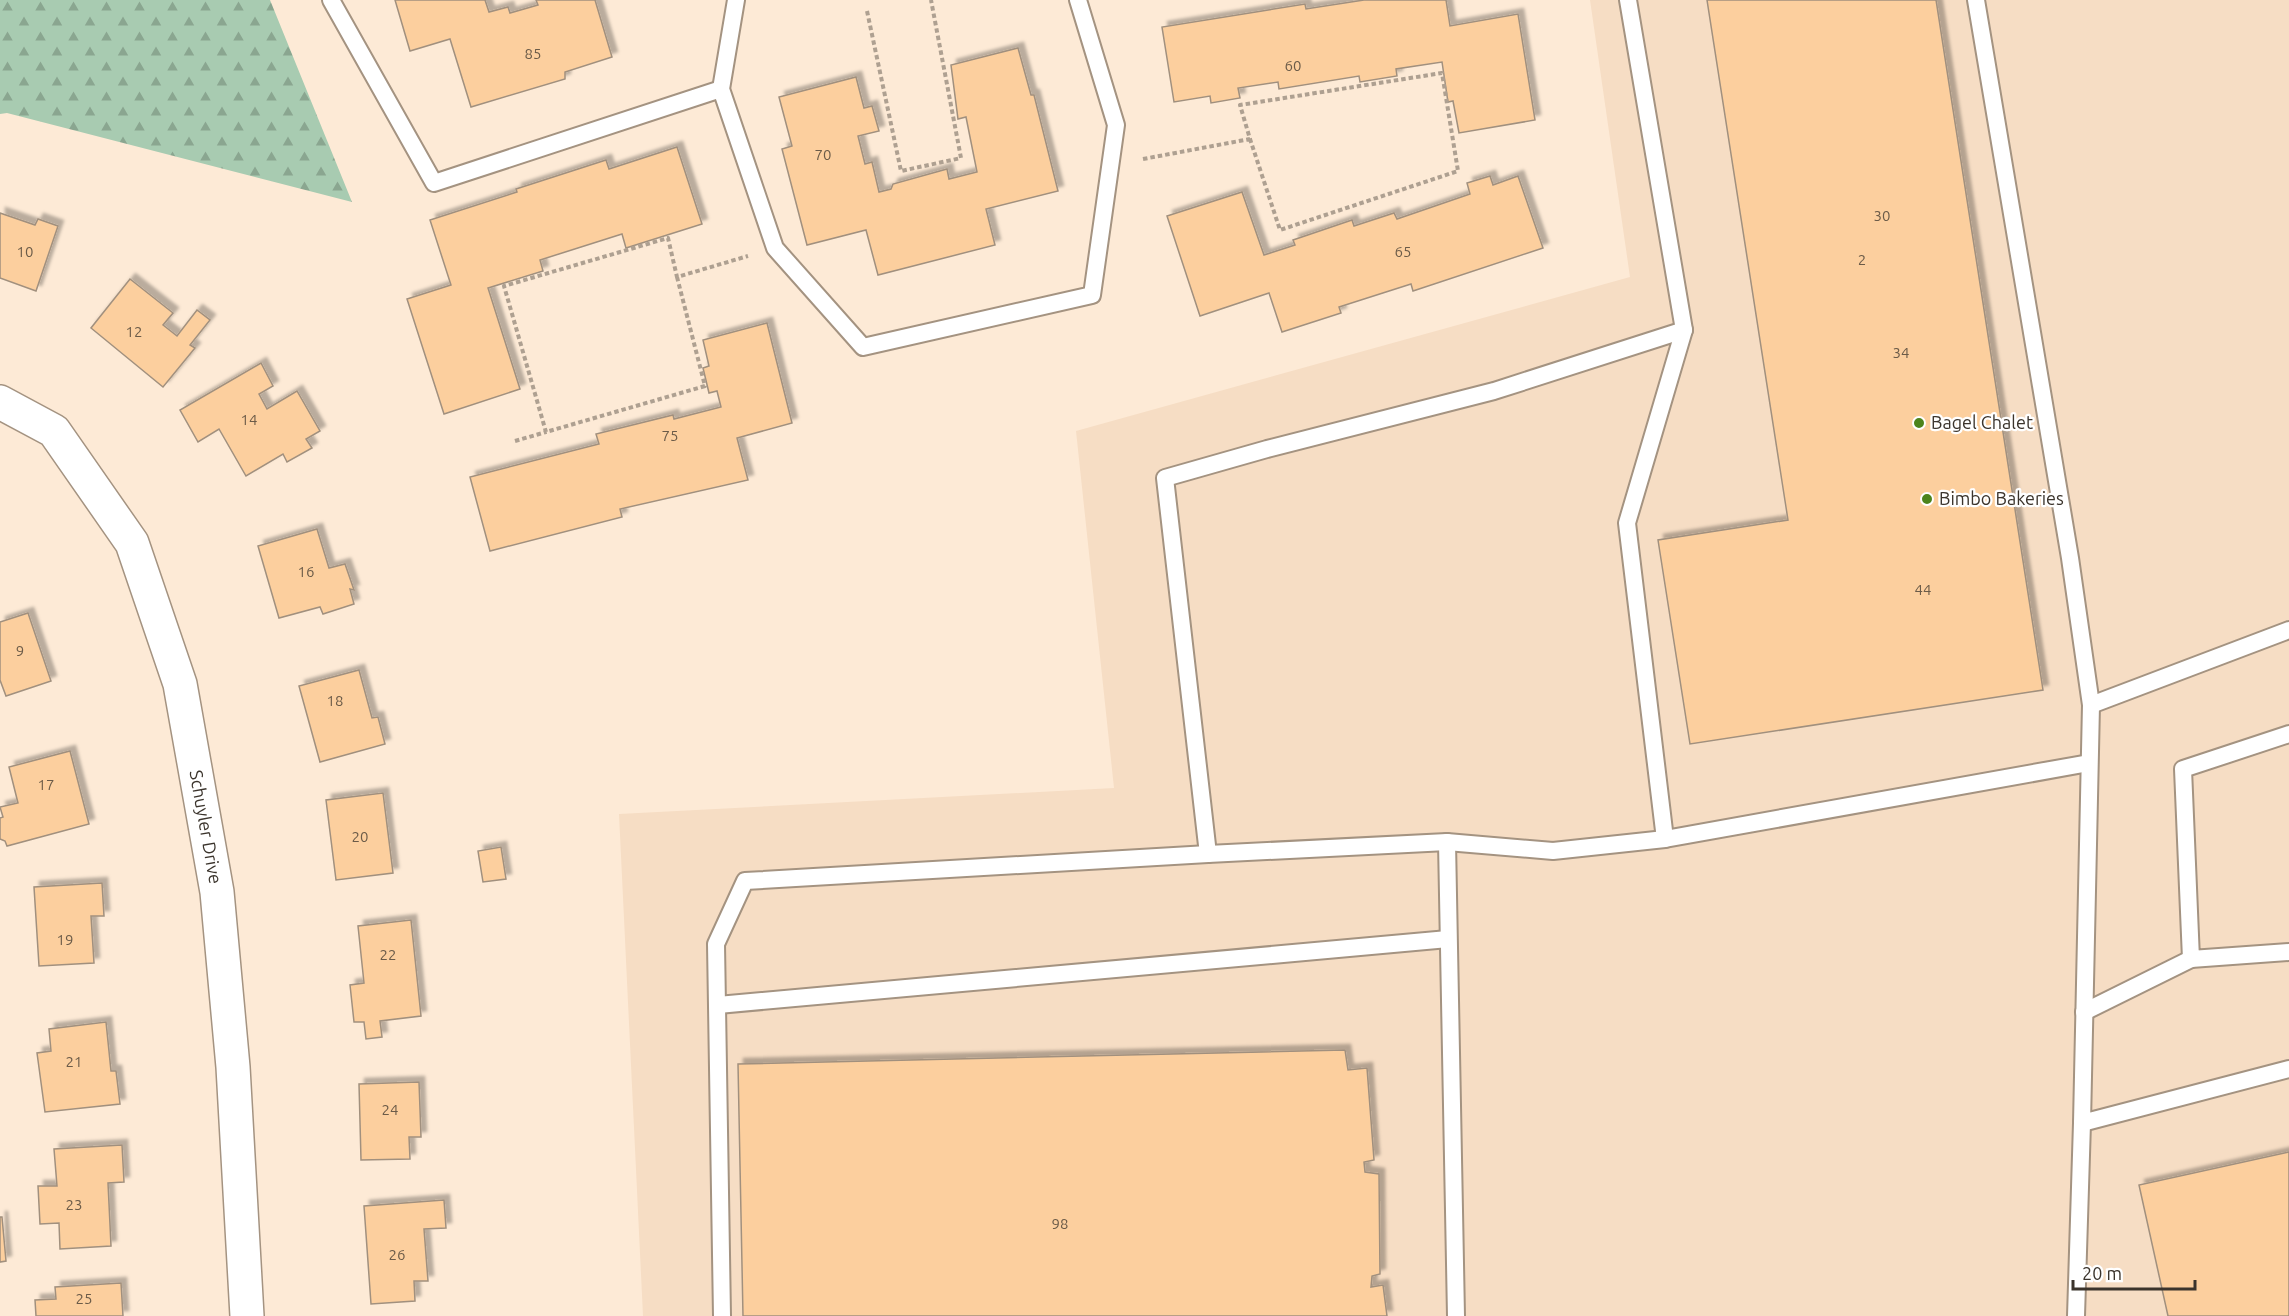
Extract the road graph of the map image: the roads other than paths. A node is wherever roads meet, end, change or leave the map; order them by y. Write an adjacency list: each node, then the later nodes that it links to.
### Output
1 (331, 0): 6 (lane)
2 (736, 0): 6 (lane)
3 (1078, 0): 6 (lane)
4 (1628, 0): 7 (lane)
5 (1976, 0): 10 (lane)
6 (721, 89)
7 (1684, 330): 13 (lane); 15 (lane)
8 (0, 402): 23 (street, Schuyler Drive)
9 (2289, 630): 10 (lane)
10 (2091, 705): 12 (lane)
11 (2289, 734): 18 (lane)
12 (2090, 763): 13 (lane); 20 (lane)
13 (1665, 839): 14 (lane)
14 (1447, 842): 15 (lane); 16 (lane)
15 (1208, 854): 19 (lane)
16 (1448, 939): 19 (lane); 25 (lane)
17 (2289, 952): 18 (lane)
18 (2190, 959): 20 (lane)
19 (718, 1005): 24 (lane)
20 (2084, 1012): 22 (lane)
21 (2289, 1069): 22 (lane)
22 (2082, 1124): 26 (lane)
23 (247, 1316)
24 (722, 1316)
25 (1456, 1316)
26 (2076, 1316)

